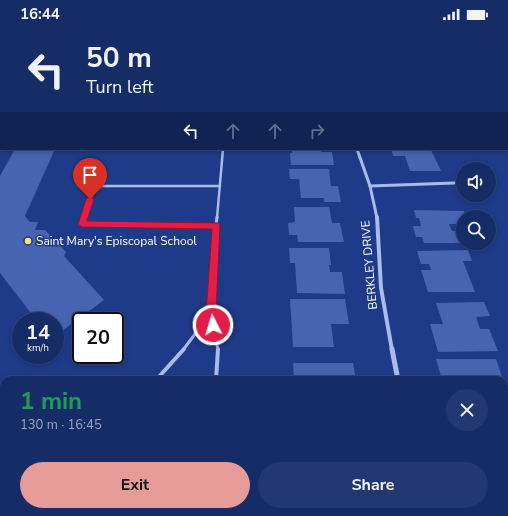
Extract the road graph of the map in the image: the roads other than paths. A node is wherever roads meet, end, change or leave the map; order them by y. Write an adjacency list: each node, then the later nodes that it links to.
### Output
1 (223, 150): 4 (lane)
2 (356, 150): 5 (street, BERKLEY DRIVE)
3 (454, 183): 5 (street)
4 (220, 186): 6 (lane); 6 (lane)
5 (370, 186): 10 (street, BERKLEY DRIVE)
6 (216, 225): 7 (lane)
7 (211, 313): 8 (lane); 9 (lane)
8 (160, 376)
9 (216, 376)
10 (397, 376)

